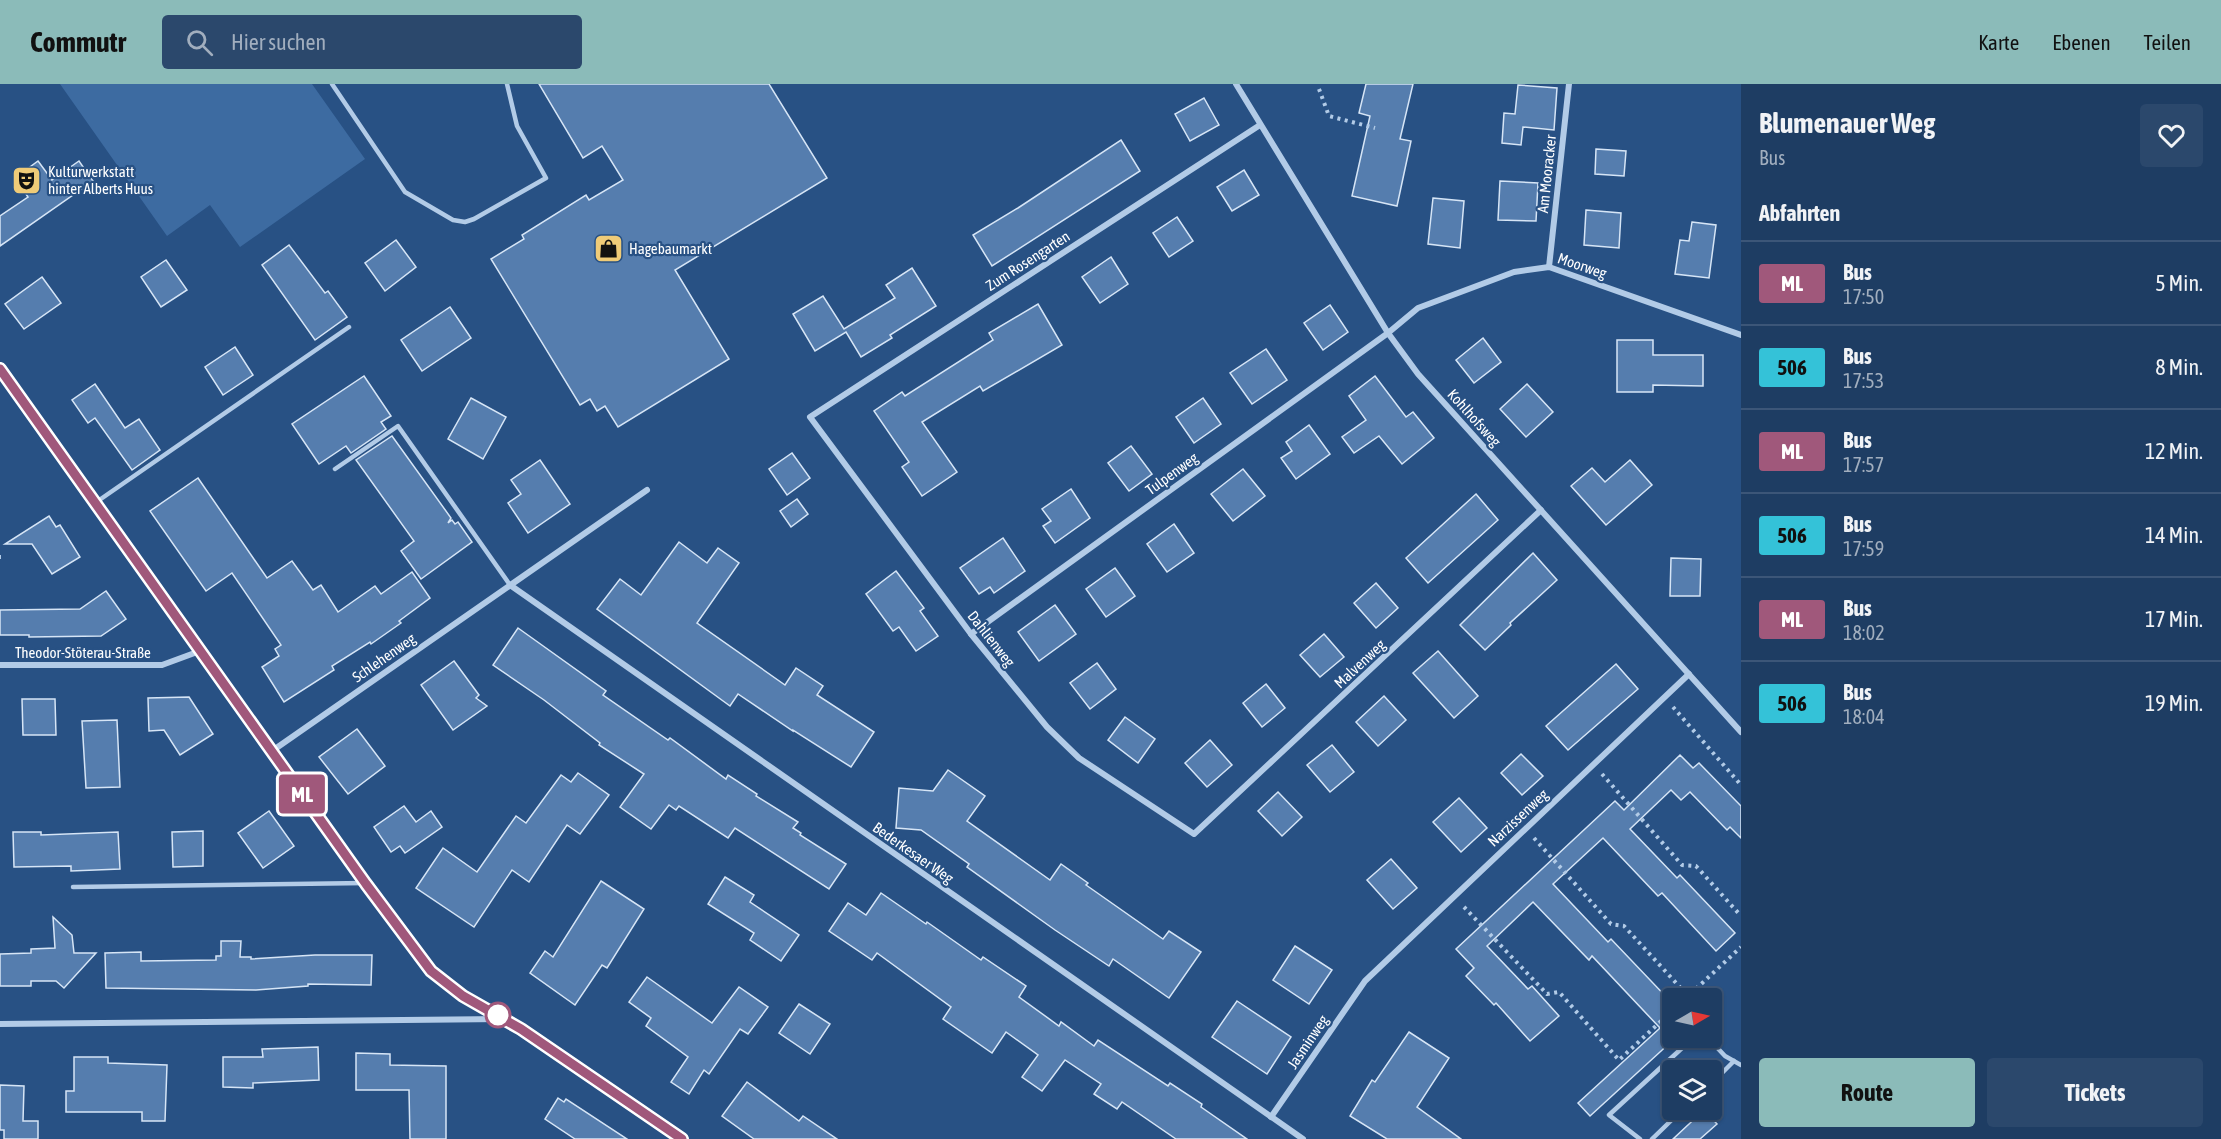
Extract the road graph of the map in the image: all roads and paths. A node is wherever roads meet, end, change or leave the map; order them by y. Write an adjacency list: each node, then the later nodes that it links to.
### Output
1 (332, 84): 2 (lane)
2 (507, 84)
3 (1236, 84): 6 (street, Kohlhofsweg)
4 (1569, 84): 8 (street, Am Mooracker)
5 (1318, 89): 7 (path)
6 (1260, 124): 10 (street, Kohlhofsweg); 13 (street, Zum Rosengarten)
7 (1375, 128)
8 (1549, 267): 10 (street, Moorweg); 11 (street, Moorweg)
9 (349, 327): 16 (lane)
10 (1388, 333): 17 (street, Kohlhofsweg); 19 (street, Tulpenweg)
11 (1741, 335)
12 (0, 369): 16 (street)
13 (810, 417): 19 (street, Dahlienweg)
14 (335, 469): 18 (lane)
15 (647, 489): 18 (street, Schlehenweg)
16 (95, 503): 20 (street)
17 (1541, 510): 22 (street, Kohlhofsweg); 29 (street, Malvenweg)
18 (510, 585): 25 (street, Schlehenweg); 46 (street, Bederkesaer Weg)
19 (971, 634): 29 (street, Dahlienweg)
20 (200, 651): 21 (street, Theodor-Stöterau-Straße); 25 (street)
21 (0, 665)
22 (1689, 674): 23 (street, Narzissenweg); 24 (street, Kohlhofsweg)
23 (1664, 698): 26 (street, Narzissenweg); 27 (path)
24 (1741, 732)
25 (272, 751): 30 (street)
26 (1593, 764): 28 (street, Narzissenweg); 33 (path)
27 (1741, 785)
28 (1525, 828): 32 (street, Narzissenweg); 36 (path)
29 (1194, 834)
30 (366, 884): 31 (lane); 38 (street)
31 (73, 887)
32 (1453, 896): 35 (street, Narzissenweg); 39 (path)
33 (1741, 916)
34 (1741, 947): 37 (path)
35 (1365, 981): 46 (street, Jasminweg)
36 (1678, 988)
37 (1698, 988)
38 (504, 1018): 40 (street); 48 (street)
39 (1662, 1020)
40 (0, 1024)
41 (1682, 1048): 50 (lane)
42 (1717, 1048): 43 (lane)
43 (1734, 1061): 44 (lane); 45 (lane)
44 (1741, 1065)
45 (1722, 1073)
46 (1271, 1117): 49 (street, Bederkesaer Weg)
47 (1672, 1120): 51 (lane)
48 (682, 1139)
49 (1303, 1139)
50 (1640, 1139)
51 (1652, 1139)

